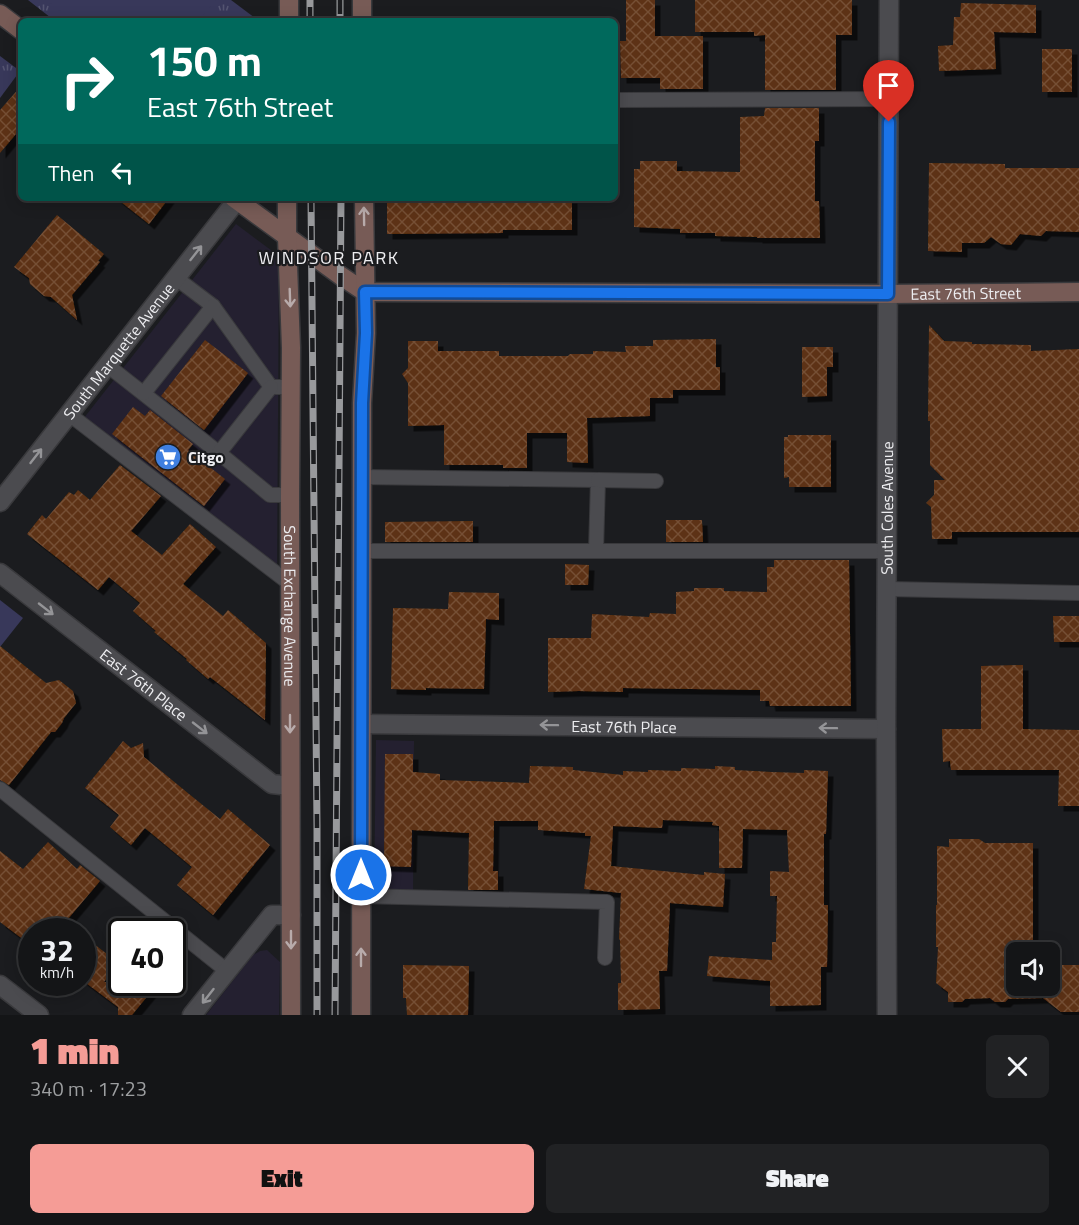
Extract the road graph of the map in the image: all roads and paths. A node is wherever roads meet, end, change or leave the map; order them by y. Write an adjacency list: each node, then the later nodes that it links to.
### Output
1 (289, 0): 5 (street)
2 (362, 0): 6 (street)
3 (889, 0): 8 (street, South Coles Avenue)
4 (0, 14): 7 (street)
5 (289, 18)
6 (362, 18)
7 (18, 28)
8 (889, 99): 9 (lane); 18 (street, South Coles Avenue)
9 (618, 100)
10 (234, 201): 15 (street, South Marquette Avenue, one-way to 10)
11 (239, 201): 14 (street)
12 (288, 201): 14 (street, South Exchange Avenue)
13 (364, 201): 16 (street, one-way to 13)
14 (287, 237): 16 (street); 22 (street, South Exchange Avenue, one-way to 22)
15 (176, 278): 19 (lane); 20 (street, South Marquette Avenue)
16 (365, 292): 18 (street, East 76th Street); 26 (street)
17 (1079, 292): 18 (street, East 76th Street)
18 (888, 294): 33 (street, South Coles Avenue)
19 (213, 306): 21 (lane); 23 (lane)
20 (107, 365): 23 (lane); 24 (street, South Marquette Avenue)
21 (271, 387): 22 (lane); 25 (lane)
22 (290, 387): 29 (street, South Exchange Avenue)
23 (144, 393): 25 (lane)
24 (69, 414): 30 (street, South Marquette Avenue, one-way to 24); 35 (lane)
25 (219, 453): 29 (lane)
26 (362, 477): 27 (lane); 31 (street)
27 (598, 480): 28 (lane); 32 (lane)
28 (656, 481)
29 (290, 495): 35 (street, South Exchange Avenue)
30 (0, 502)
31 (361, 550): 32 (lane); 38 (street)
32 (596, 551): 33 (lane)
33 (887, 551): 36 (street, South Coles Avenue)
34 (0, 573): 40 (street, East 76th Place, one-way to 40)
35 (290, 583): 40 (street, South Exchange Avenue, one-way to 40)
36 (888, 589): 37 (lane); 39 (street, South Coles Avenue)
37 (1079, 593)
38 (362, 724): 39 (street, East 76th Place, one-way to 38); 42 (street)
39 (886, 729): 51 (street, South Coles Avenue)
40 (290, 786): 43 (street, South Exchange Avenue)
41 (0, 789): 45 (lane)
42 (361, 896): 44 (lane); 50 (street, one-way to 42)
43 (291, 915): 45 (street); 49 (street, South Exchange Avenue, one-way to 49)
44 (605, 958)
45 (227, 971): 48 (street, one-way to 48)
46 (0, 985): 47 (street)
47 (39, 1015)
48 (192, 1015)
49 (291, 1015)
50 (361, 1015)
51 (887, 1015)

